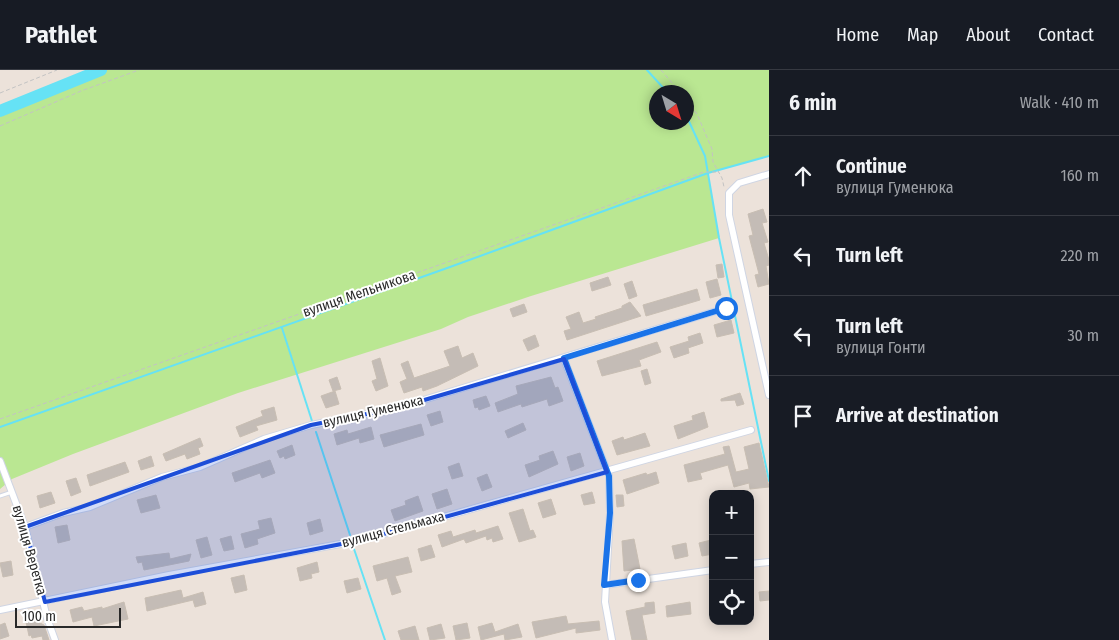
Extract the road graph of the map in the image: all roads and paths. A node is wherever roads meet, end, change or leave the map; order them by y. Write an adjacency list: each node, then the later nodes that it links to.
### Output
1 (57, 70): 5 (path)
2 (139, 70): 7 (path)
3 (661, 70): 4 (path)
4 (674, 85)
5 (0, 93)
6 (694, 111): 12 (path, вулиця Мельникова)
7 (0, 126)
8 (769, 174): 11 (street)
9 (726, 308): 10 (street, вулиця Гуменюка)
10 (564, 358): 15 (street); 18 (street, вулиця Гуменюка)
11 (769, 395)
12 (0, 419)
13 (752, 430): 15 (street, вулиця Стельмаха)
14 (0, 461): 16 (street, вулиця Веретка)
15 (607, 472): 22 (street); 23 (street, вулиця Стельмаха)
16 (13, 492): 17 (lane); 18 (street, вулиця Веретка)
17 (0, 496)
18 (25, 527): 23 (street, вулиця Веретка)
19 (769, 562): 20 (street)
20 (754, 564)
21 (709, 571): 22 (street)
22 (604, 585): 26 (street)
23 (44, 602): 24 (street, вулиця Стельмаха); 25 (street, вулиця Веретка)
24 (0, 610)
25 (55, 640)
26 (612, 640)

